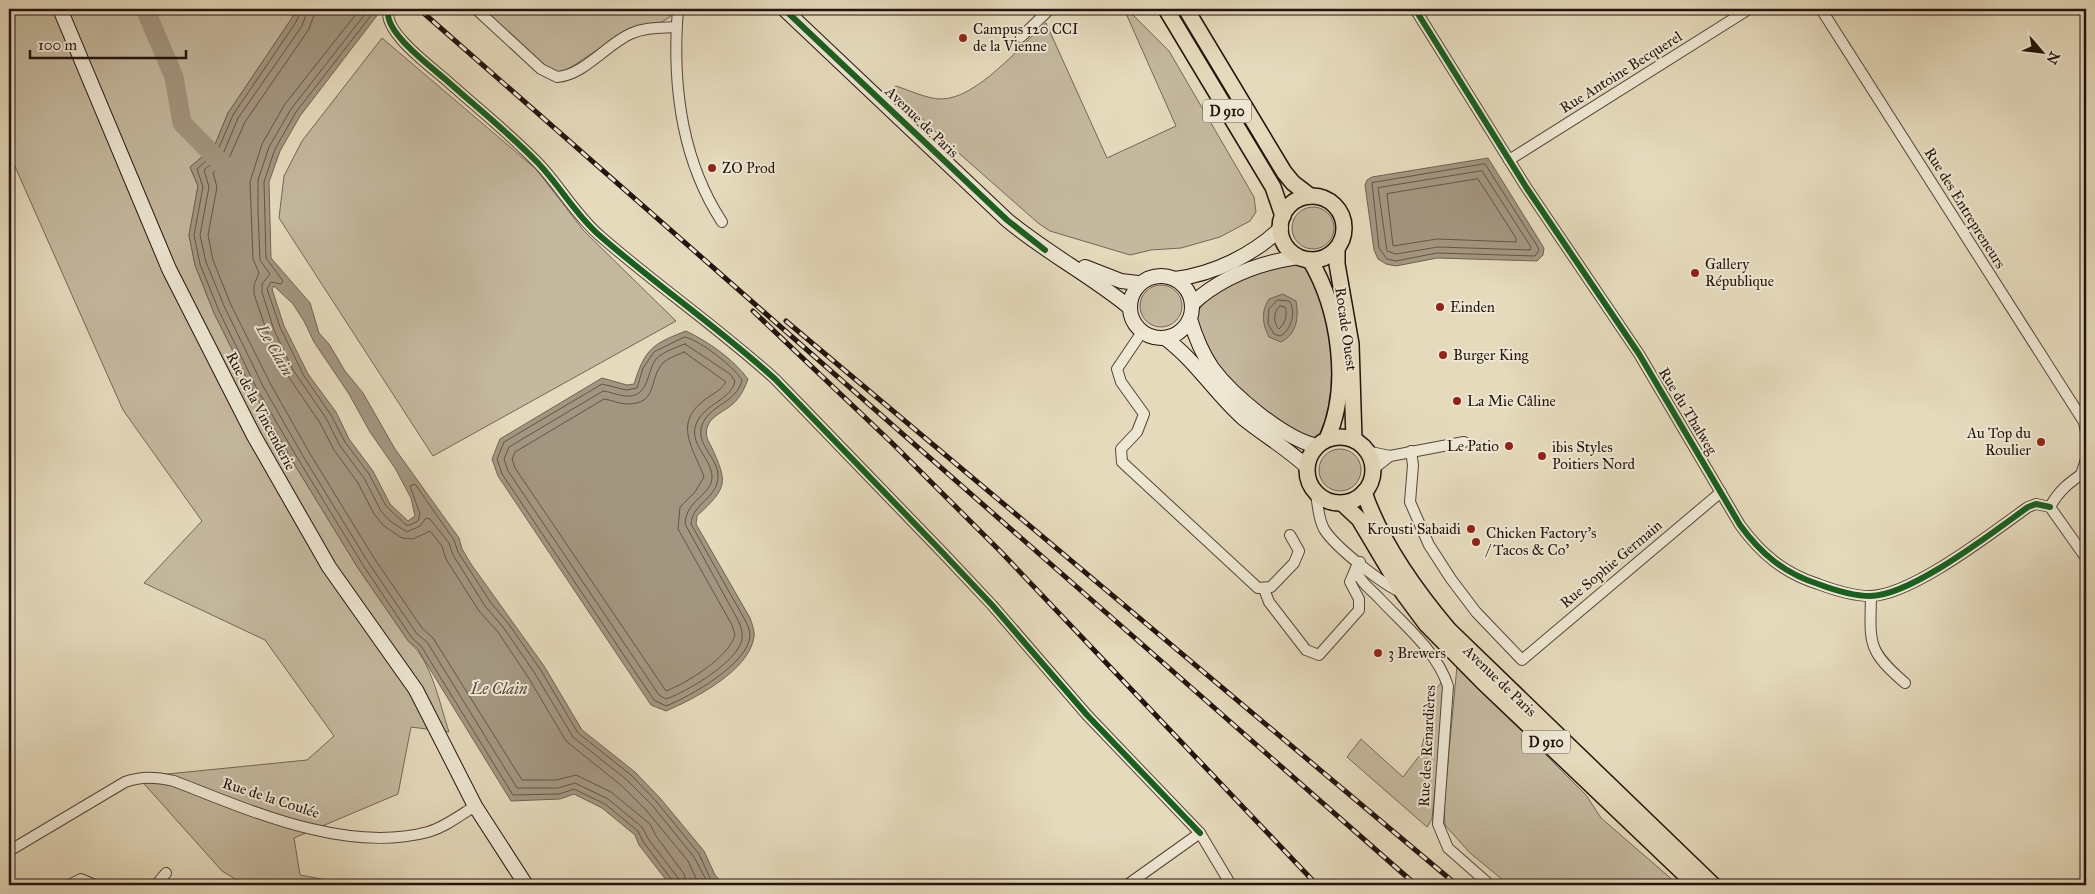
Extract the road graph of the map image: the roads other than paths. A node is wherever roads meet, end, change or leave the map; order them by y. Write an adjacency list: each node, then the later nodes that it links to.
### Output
1 (60, 9): 51 (main road, Rue de la Vincenderie)
2 (389, 9): 52 (street)
3 (476, 9): 12 (street)
4 (678, 9): 12 (street)
5 (784, 9): 19 (main road, Avenue de Paris)
6 (1050, 9): 13 (street)
7 (1166, 9): 17 (main road, D 910)
8 (1186, 9): 15 (main road, D 910)
9 (1415, 9): 14 (street, Rue du Thalweg)
10 (1749, 9): 14 (street, Rue Antoine Becquerel)
11 (1821, 9): 28 (street, Rue des Entrepreneurs)
12 (676, 27): 16 (street)
13 (1022, 37)
14 (1509, 160): 40 (street, Rue du Thalweg)
15 (1310, 196): 17 (main road); 18 (main road)
16 (722, 222)
17 (1282, 222): 20 (main road); 21 (main road)
18 (1337, 248): 20 (main road); 29 (main road, Rocade Ouest)
19 (1045, 250): 22 (main road, Avenue de Paris); 24 (main road, Avenue de Paris)
20 (1304, 258): 23 (main road); 31 (main road, Rocade Ouest)
21 (1175, 279): 22 (main road); 23 (main road)
22 (1138, 283): 24 (main road)
23 (1193, 304): 25 (main road)
24 (1129, 307): 26 (main road)
25 (1190, 319): 27 (main road); 31 (main road)
26 (1142, 332): 27 (main road); 47 (street)
27 (1165, 338): 36 (main road)
28 (2086, 426)
29 (1354, 440): 31 (main road); 32 (main road)
30 (1464, 442): 33 (street)
31 (1322, 443): 36 (main road)
32 (1366, 451): 34 (street); 37 (main road)
33 (1411, 451): 34 (street); 40 (street, Rue Sophie Germain)
34 (1390, 456): 37 (street)
35 (2086, 459): 38 (street)
36 (1308, 467): 41 (main road)
37 (1372, 470): 39 (main road)
38 (2083, 473): 43 (street)
39 (1364, 492): 42 (main road); 63 (main road, Avenue de Paris / D 910)
40 (1721, 492): 49 (street, Rue du Thalweg)
41 (1316, 494): 42 (main road); 46 (street, Rue des Renardières)
42 (1343, 504): 48 (main road, Avenue de Paris / D 910)
43 (2050, 507): 45 (street); 49 (street, Rue du Thalweg)
44 (1290, 534): 47 (street)
45 (2086, 558)
46 (1358, 565): 47 (street); 48 (street, Rue des Renardières); 61 (street, Rue des Renardières)
47 (1264, 589)
48 (1403, 593): 62 (main road, Avenue de Paris / D 910)
49 (1871, 596): 50 (street)
50 (1905, 683)
51 (474, 806): 53 (street, Rue de la Coulée); 58 (main road)
52 (1200, 833): 59 (street); 60 (street)
53 (9, 851)
54 (166, 873): 57 (street)
55 (69, 885): 56 (street)
56 (95, 885)
57 (156, 885)
58 (526, 885)
59 (1127, 885)
60 (1231, 885)
61 (1490, 885)
62 (1696, 885)
63 (1713, 885)

